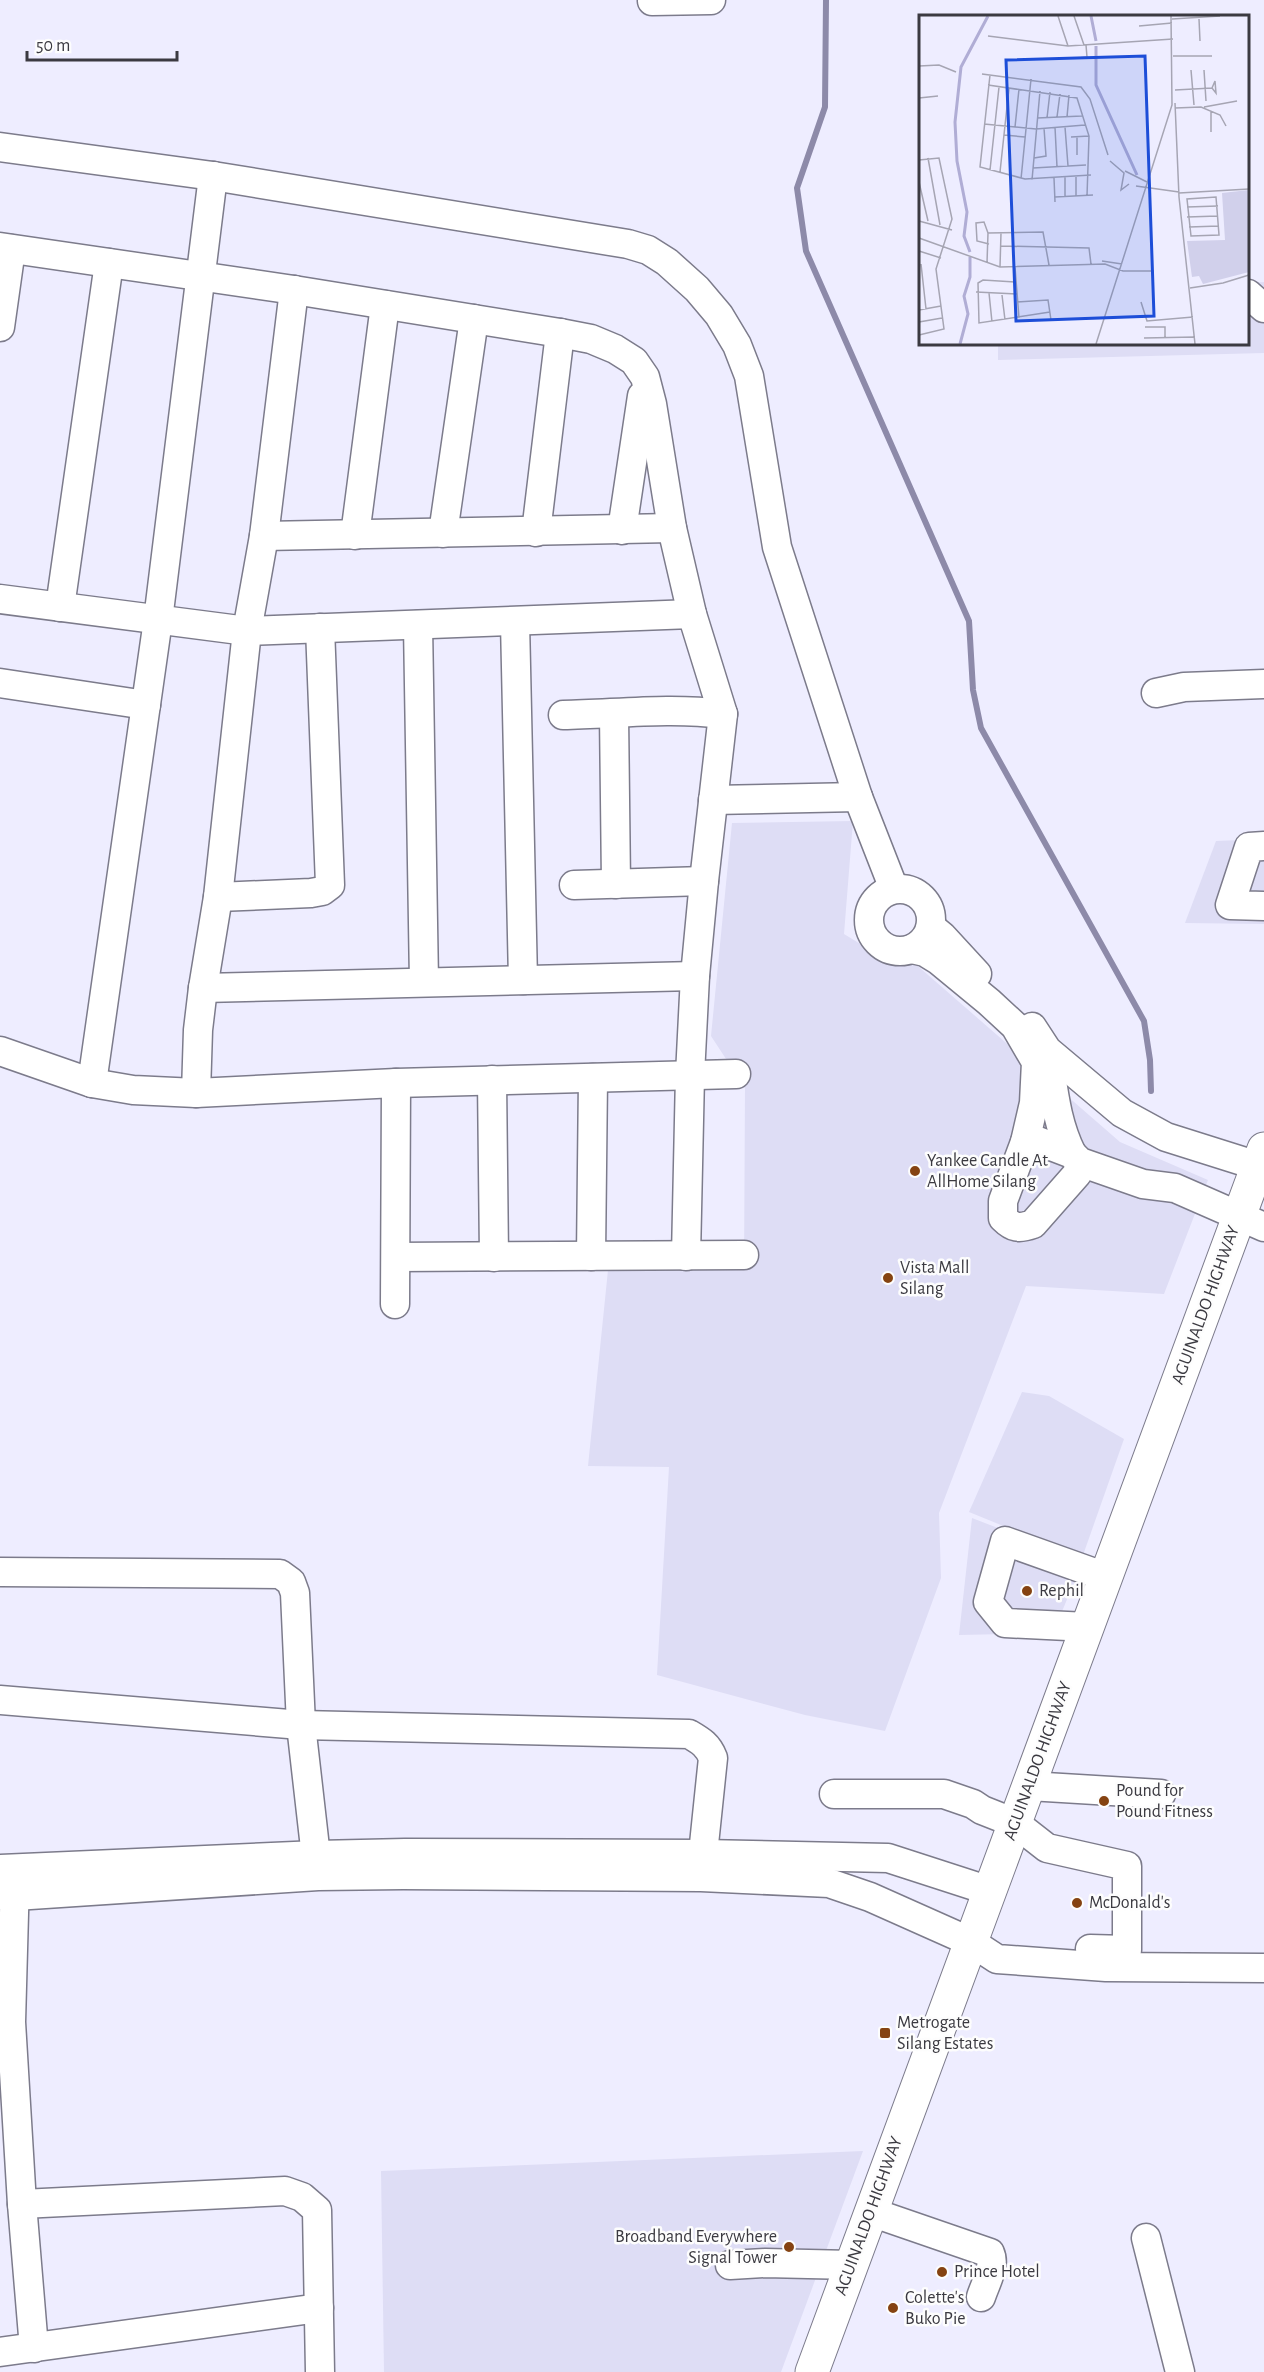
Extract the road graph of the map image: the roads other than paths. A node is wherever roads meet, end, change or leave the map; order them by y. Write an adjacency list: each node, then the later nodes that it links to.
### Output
1 (711, 0): 2 (street)
2 (652, 1)
3 (0, 147): 4 (street)
4 (213, 176): 7 (street); 37 (street)
5 (5, 248): 6 (street); 13 (street)
6 (109, 263): 7 (street); 23 (street)
7 (202, 277): 8 (street); 25 (street)
8 (294, 290): 10 (street); 21 (street)
9 (1249, 295): 11 (street)
10 (385, 305): 12 (street); 20 (street)
11 (1264, 309)
12 (474, 319): 14 (street); 19 (street)
13 (0, 327)
14 (560, 333): 15 (street); 18 (street)
15 (645, 377): 16 (street); 17 (street)
16 (672, 528): 17 (street); 24 (street)
17 (622, 530): 18 (street)
18 (536, 532): 19 (street)
19 (443, 533): 20 (street)
20 (355, 535): 21 (street)
21 (264, 536): 29 (street)
22 (0, 599): 23 (street)
23 (60, 607): 25 (street)
24 (692, 614): 26 (street); 35 (street)
25 (158, 620): 29 (street); 33 (street)
26 (515, 622): 27 (street); 49 (street)
27 (418, 625): 28 (street); 50 (street)
28 (320, 628): 29 (street); 44 (street)
29 (247, 631): 44 (street)
30 (0, 683): 33 (street)
31 (1264, 684): 32 (street)
32 (1156, 693)
33 (146, 705): 58 (street)
34 (614, 714): 35 (street); 36 (street); 41 (street)
35 (723, 714): 38 (street)
36 (563, 715)
37 (858, 797): 38 (street); 43 (street)
38 (713, 800): 40 (street)
39 (1264, 846): 45 (street)
40 (704, 881): 41 (street); 48 (street)
41 (616, 884): 42 (street)
42 (574, 885)
43 (894, 889): 46 (street); 47 (street)
44 (218, 897): 51 (street)
45 (1264, 906)
46 (931, 927): 47 (street); 52 (street)
47 (912, 949): 61 (street)
48 (695, 976): 49 (street); 55 (street)
49 (524, 980): 50 (street)
50 (424, 982): 51 (street)
51 (203, 988): 60 (street)
52 (1047, 1050): 62 (street); 63 (street)
53 (0, 1051): 58 (street)
54 (735, 1074): 55 (street)
55 (690, 1075): 56 (street); 67 (street)
56 (593, 1078): 57 (street); 66 (street)
57 (492, 1080): 59 (street); 69 (street)
58 (92, 1083): 60 (street)
59 (396, 1083): 60 (street); 68 (street)
60 (196, 1093)
61 (1025, 1142): 62 (street); 62 (street)
62 (1076, 1158): 64 (street)
63 (1261, 1158): 64 (main road, AGUINALDO HIGHWAY)
64 (1251, 1222): 72 (main road, AGUINALDO HIGHWAY)
65 (744, 1255): 67 (street)
66 (591, 1256): 67 (street); 69 (street)
67 (686, 1256)
68 (396, 1257): 69 (street); 70 (street)
69 (494, 1257)
70 (395, 1304)
71 (0, 1572): 75 (street)
72 (1106, 1577): 73 (main road, AGUINALDO HIGHWAY); 73 (street)
73 (1088, 1626): 76 (main road, AGUINALDO HIGHWAY)
74 (0, 1700): 75 (street)
75 (301, 1725): 80 (street); 81 (street)
76 (1029, 1786): 78 (street); 79 (main road, AGUINALDO HIGHWAY)
77 (834, 1794): 79 (street)
78 (1161, 1794)
79 (1015, 1823): 83 (main road, AGUINALDO HIGHWAY); 84 (street)
80 (317, 1865): 81 (street); 82 (street)
81 (702, 1866): 83 (street); 84 (street)
82 (8, 1882): 86 (street)
83 (990, 1891): 84 (main road, AGUINALDO HIGHWAY)
84 (971, 1942): 85 (street); 89 (main road, AGUINALDO HIGHWAY)
85 (1264, 1968)
86 (6, 2022): 87 (street)
87 (9, 2134): 88 (street)
88 (22, 2205): 94 (street); 95 (street)
89 (871, 2212): 92 (main road, AGUINALDO HIGHWAY); 93 (street)
90 (1146, 2238): 99 (street)
91 (730, 2265): 92 (street)
92 (852, 2265): 98 (main road, AGUINALDO HIGHWAY)
93 (981, 2296)
94 (319, 2308): 95 (street); 97 (street)
95 (34, 2348): 96 (street)
96 (0, 2352)
97 (320, 2372)
98 (812, 2372)
99 (1179, 2372)

